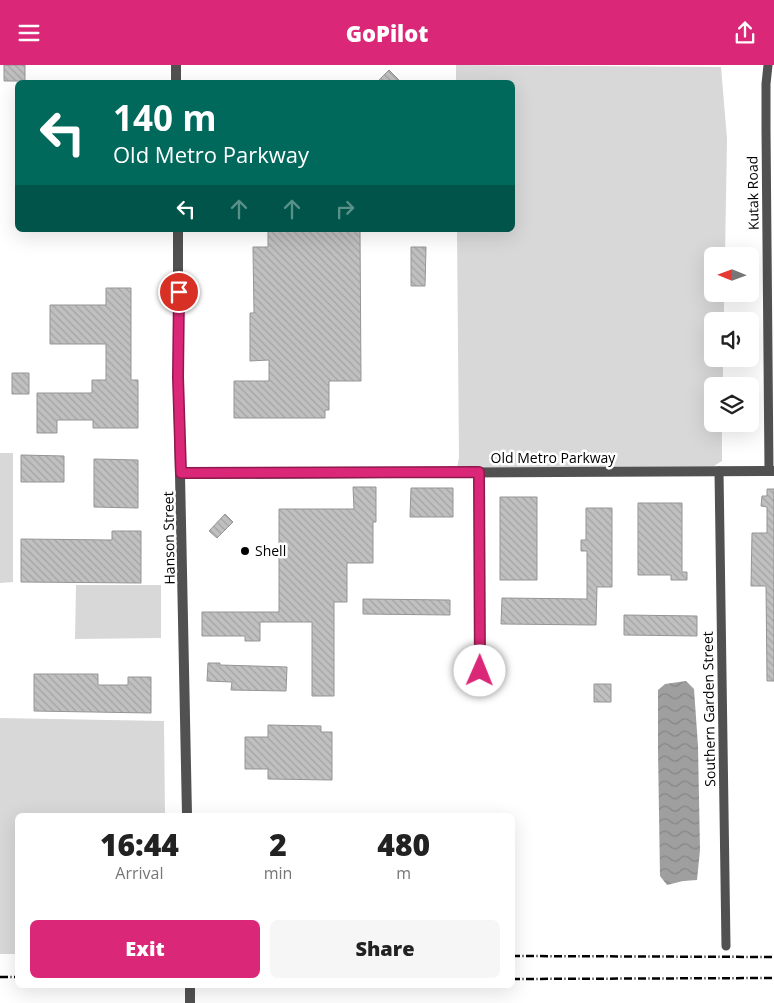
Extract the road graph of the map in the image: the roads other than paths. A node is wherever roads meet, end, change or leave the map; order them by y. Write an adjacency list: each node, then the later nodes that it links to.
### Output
1 (176, 65): 3 (street)
2 (768, 65): 6 (street, Kutak Road)
3 (176, 80)
4 (178, 232): 8 (street, Hanson Street)
5 (719, 471): 6 (street, Old Metro Parkway); 7 (street, Old Metro Parkway); 11 (street, Southern Garden Street)
6 (772, 471)
7 (479, 472): 8 (street, Old Metro Parkway); 9 (street)
8 (181, 473): 10 (street, Hanson Street)
9 (480, 671)
10 (187, 813)
11 (726, 946)
12 (190, 988): 13 (street)
13 (190, 1003)

